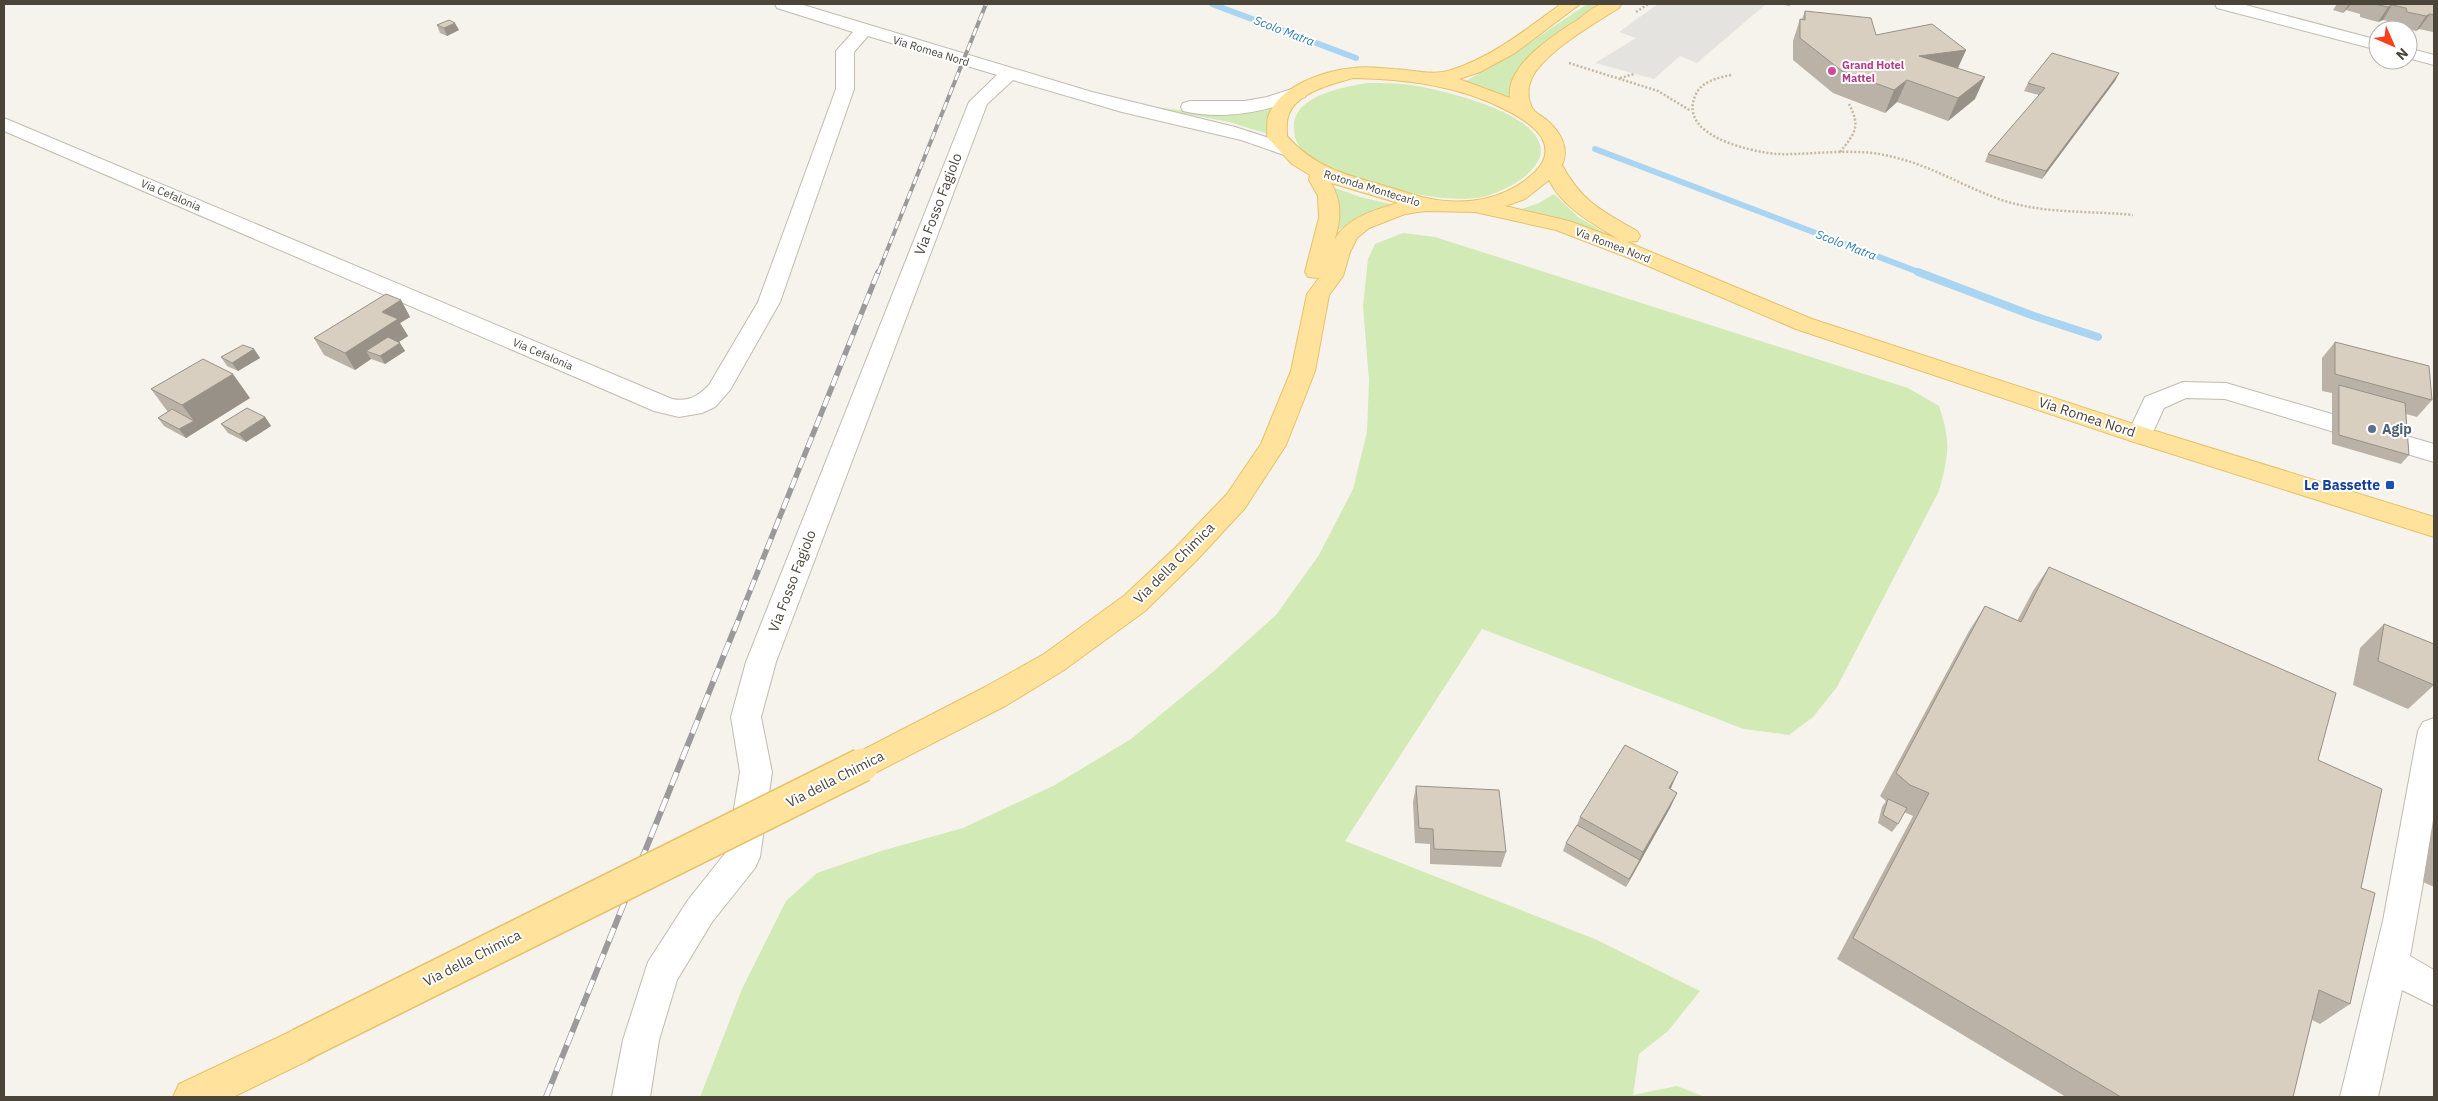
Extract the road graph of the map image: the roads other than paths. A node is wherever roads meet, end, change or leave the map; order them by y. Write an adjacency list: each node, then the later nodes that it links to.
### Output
1 (783, 4): 7 (street, Via Romea Nord)
2 (1572, 4): 12 (main road)
3 (1613, 4): 15 (main road)
4 (2223, 4): 6 (street)
5 (2304, 10): 6 (street)
6 (2290, 21): 8 (street)
7 (864, 30): 11 (street, Via Romea Nord); 16 (street, Via Cefalonia)
8 (2368, 41)
9 (2418, 55): 10 (street)
10 (2434, 60)
11 (1008, 75): 14 (street, Via Romea Nord); 31 (street, Via Fosso Fagiolo)
12 (1437, 79): 13 (main road, Rotonda Montecarlo); 15 (main road, Rotonda Montecarlo)
13 (1298, 93): 14 (street, Via Romea Nord); 17 (main road, Rotonda Montecarlo)
14 (1080, 94): 17 (street, Via Romea Nord)
15 (1524, 111): 18 (main road, Rotonda Montecarlo)
16 (4, 124)
17 (1287, 150): 19 (main road, Rotonda Montecarlo)
18 (1552, 165): 21 (main road, Rotonda Montecarlo); 23 (main road, Via Romea Nord)
19 (1320, 173): 20 (main road, Rotonda Montecarlo); 22 (main road, Via della Chimica)
20 (1428, 204): 21 (main road, Rotonda Montecarlo); 22 (main road, Via della Chimica)
21 (1479, 207): 23 (main road, Via Romea Nord)
22 (1318, 294): 30 (main road, Via della Chimica, bridge)
23 (1743, 297): 24 (main road, Via Romea Nord)
24 (2140, 435): 25 (street); 26 (main road, Via Romea Nord)
25 (2434, 453)
26 (2434, 527)
27 (2434, 731): 28 (street)
28 (2390, 964): 29 (street); 32 (street)
29 (2434, 989)
30 (192, 1097)
31 (631, 1097)
32 (2359, 1097)

